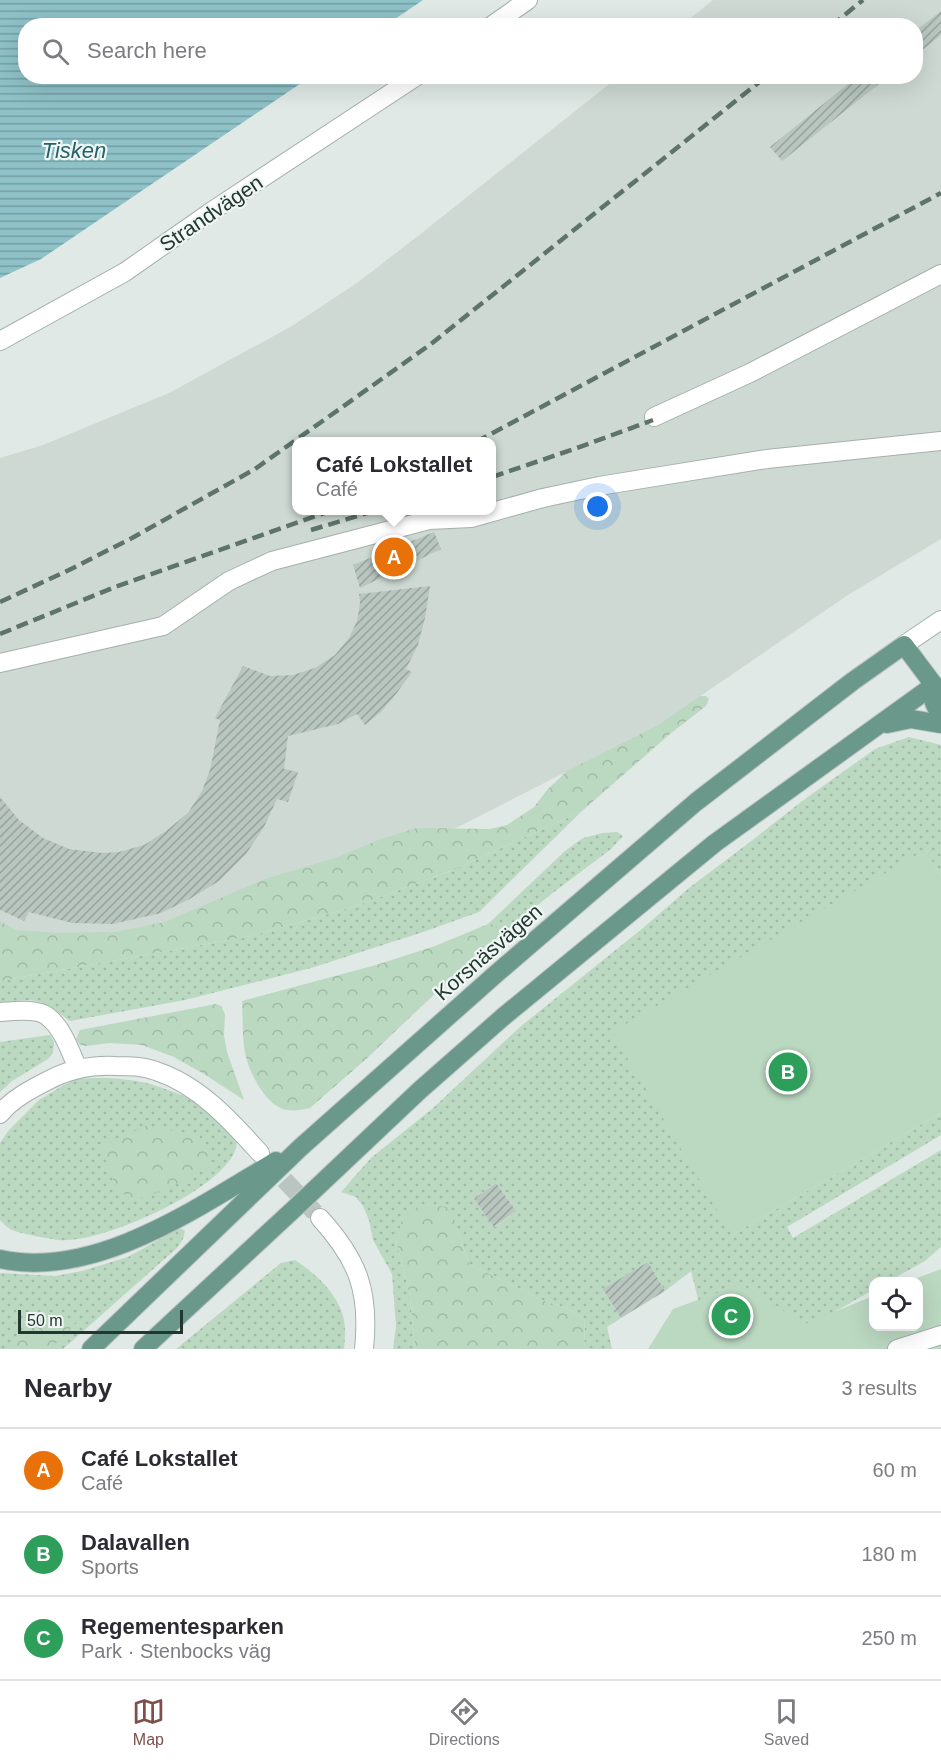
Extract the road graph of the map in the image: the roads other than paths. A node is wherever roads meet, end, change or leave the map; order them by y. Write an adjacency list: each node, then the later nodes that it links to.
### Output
1 (528, 0): 2 (street)
2 (502, 18)
3 (405, 84): 5 (street, Strandvägen)
4 (941, 274): 6 (street)
5 (0, 341)
6 (654, 417)
7 (941, 441): 8 (street)
8 (496, 511)
9 (482, 515): 12 (street)
10 (941, 620): 11 (street, Korsnäsvägen)
11 (904, 645): 13 (main road); 20 (main road, Korsnäsvägen)
12 (0, 663)
13 (939, 684): 14 (main road); 16 (main road)
14 (941, 717)
15 (941, 724): 16 (main road)
16 (876, 727): 26 (main road)
17 (0, 1012): 18 (street)
18 (78, 1069): 19 (street); 21 (street)
19 (0, 1114)
20 (301, 1147): 23 (main road); 25 (main road, Korsnäsvägen)
21 (260, 1153)
22 (320, 1218): 27 (street)
23 (0, 1258)
24 (941, 1335): 28 (street)
25 (91, 1349)
26 (143, 1349)
27 (364, 1349)
28 (897, 1349)

